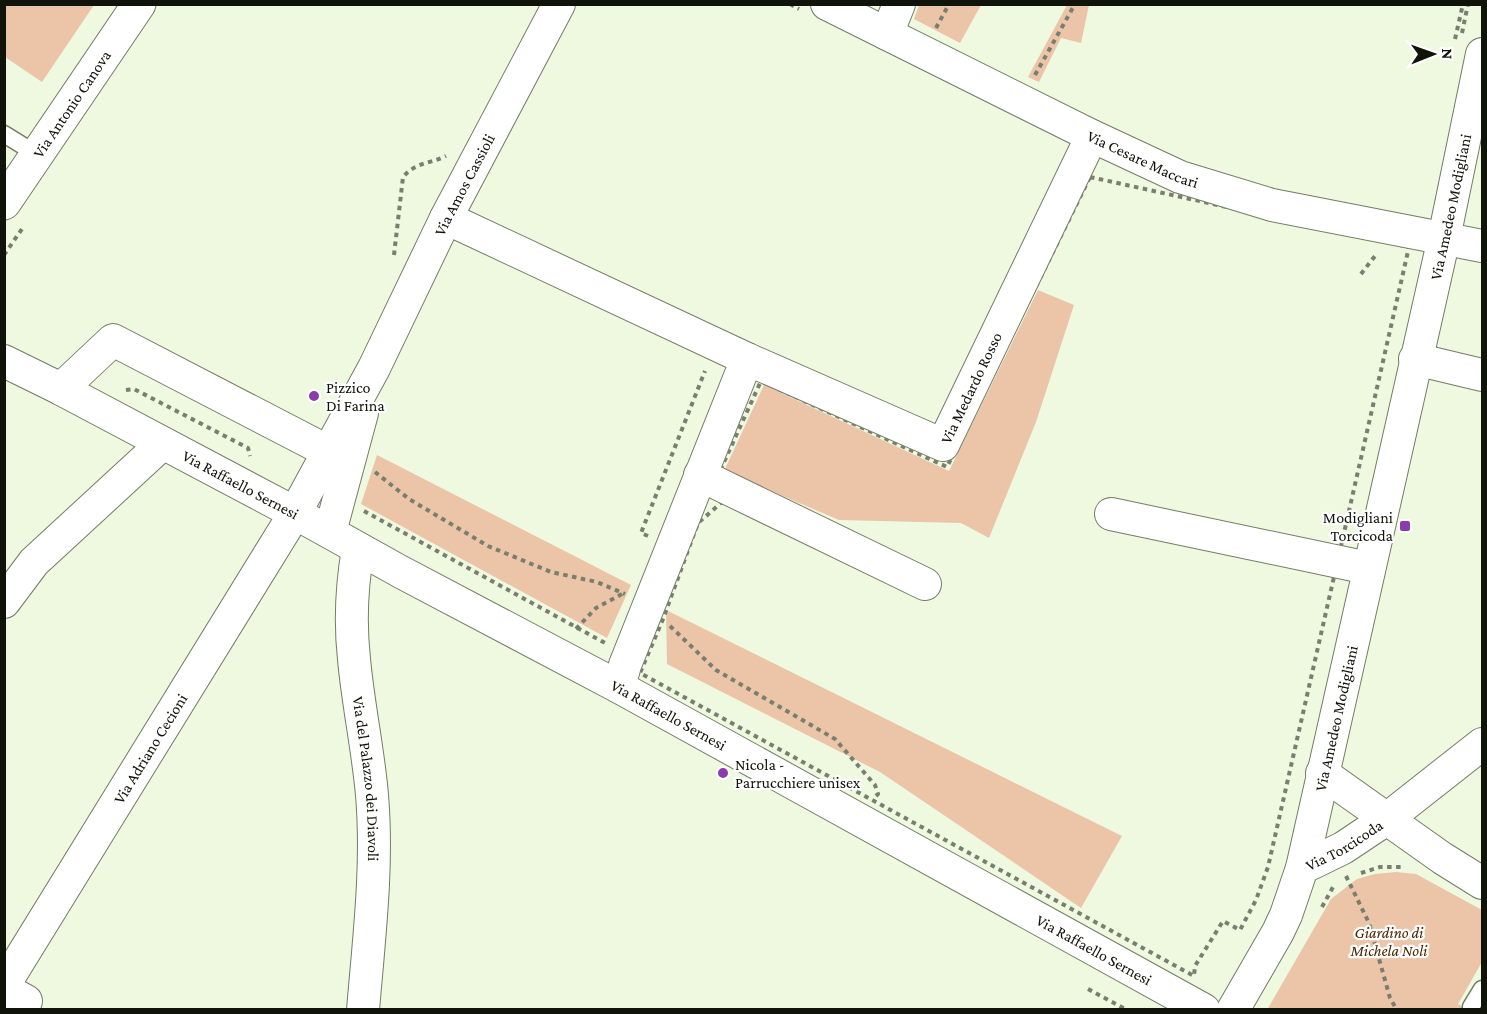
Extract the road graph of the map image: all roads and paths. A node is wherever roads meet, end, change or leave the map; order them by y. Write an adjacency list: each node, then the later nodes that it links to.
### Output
1 (139, 4): 13 (street, Via Antonio Canova)
2 (559, 4): 15 (street, Via Amos Cassioli)
3 (827, 4): 7 (street, Via Cesare Maccari)
4 (899, 4): 7 (street)
5 (948, 4): 8 (path)
6 (1075, 4): 10 (path)
7 (887, 34): 12 (street, Via Cesare Maccari)
8 (933, 34)
9 (1482, 54): 16 (street, Via Amedeo Modigliani)
10 (1030, 84)
11 (4, 134): 13 (lane)
12 (1092, 136): 16 (street, Via Cesare Maccari); 20 (street, Via Medardo Rosso)
13 (38, 156): 14 (street, Via Antonio Canova)
14 (4, 203)
15 (446, 218): 20 (street, Via Medardo Rosso); 24 (street, Via Amos Cassioli)
16 (1444, 238): 17 (street, Via Cesare Maccari); 21 (street, Via Amedeo Modigliani)
17 (1482, 246)
18 (1375, 256): 19 (path)
19 (1361, 274)
20 (747, 359): 31 (street)
21 (1415, 359): 25 (street); 38 (street, Via Amedeo Modigliani)
22 (4, 361): 26 (street, Via Raffaello Sernesi)
23 (706, 367): 36 (path)
24 (374, 368): 28 (street, Via Amos Cassioli); 35 (street, Via Amos Cassioli)
25 (1482, 375)
26 (61, 388): 27 (street, Via Raffaello Sernesi); 28 (street)
27 (162, 444): 33 (street, Via Raffaello Sernesi); 42 (street, Via Raffaello Sernesi)
28 (327, 451): 33 (street, Via Amos Cassioli)
29 (947, 467): 38 (path)
30 (374, 471): 40 (path)
31 (700, 475): 39 (street); 49 (street)
32 (360, 509): 44 (path)
33 (295, 513): 35 (street, Via Raffaello Sernesi); 61 (street, Via Adriano Cecioni)
34 (1111, 514): 38 (street)
35 (330, 532): 37 (street, Via Raffaello Sernesi)
36 (655, 538)
37 (358, 549): 49 (street, Via Raffaello Sernesi); 66 (street, Via del Palazzo dei Diavoli)
38 (1353, 565): 51 (street, Via Amedeo Modigliani); 60 (path)
39 (925, 584)
40 (623, 594): 41 (path); 44 (path)
41 (632, 597)
42 (4, 602)
43 (663, 619): 53 (path)
44 (577, 628): 45 (path); 46 (path)
45 (570, 634)
46 (611, 646)
47 (643, 666): 48 (path)
48 (653, 672)
49 (619, 687): 68 (street, Via Raffaello Sernesi)
50 (1482, 744): 55 (street, Via Torcicoda)
51 (1322, 773): 55 (street); 58 (street, Via Amedeo Modigliani)
52 (865, 789): 53 (path)
53 (872, 800): 54 (path)
54 (876, 809)
55 (1388, 818): 56 (street, Via Torcicoda); 57 (street)
56 (1346, 856): 57 (street); 58 (street, Via Torcicoda); 70 (path)
57 (1442, 858): 59 (street)
58 (1302, 868): 69 (street, Via Torcicoda)
59 (1482, 883)
60 (1223, 921)
61 (4, 987): 65 (street)
62 (1088, 989): 67 (path)
63 (1482, 989): 64 (lane)
64 (1471, 1007)
65 (23, 1010)
66 (363, 1010)
67 (1127, 1010)
68 (1204, 1010)
69 (1233, 1010)
70 (1397, 1010)

